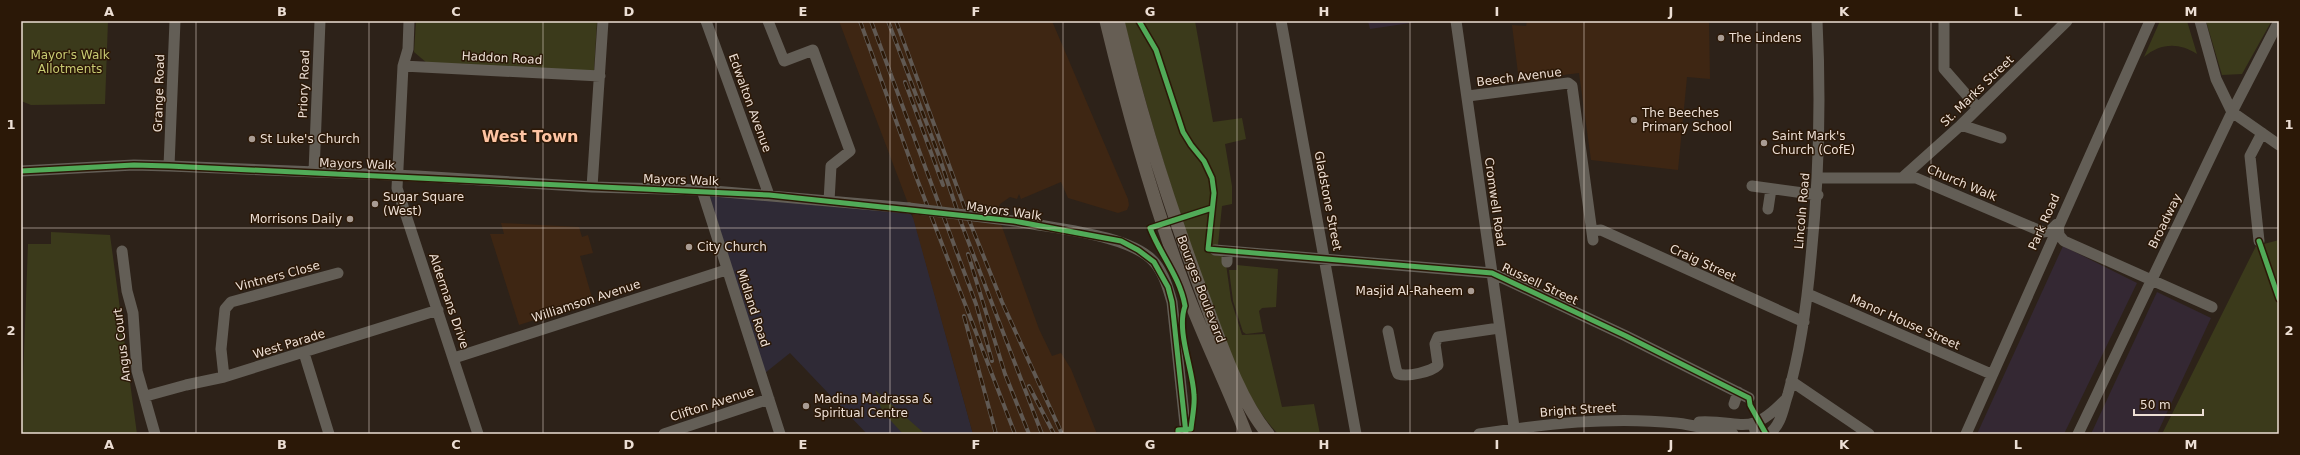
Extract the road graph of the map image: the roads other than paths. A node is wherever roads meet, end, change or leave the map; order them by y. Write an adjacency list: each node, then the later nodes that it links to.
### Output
1 (175, 21): 27 (street, Grange Road)
2 (320, 21): 29 (street, Priory Road)
3 (409, 21): 17 (street, Aldermans Drive)
4 (603, 21): 18 (street)
5 (706, 21): 37 (street, Edwalton Avenue)
6 (768, 21): 39 (street)
7 (1106, 21): 78 (main road, Bourges Boulevard)
8 (1118, 21): 79 (main road, Bourges Boulevard)
9 (1281, 21): 47 (street, Gladstone Street)
10 (1456, 21): 20 (street, Cromwell Road)
11 (1817, 21): 32 (street, Lincoln Road)
12 (1944, 21): 21 (street)
13 (2067, 21): 21 (street, St. Marks Street)
14 (2150, 21): 41 (street, Park Road)
15 (2200, 21): 22 (street)
16 (2279, 21): 22 (street, Broadway)
17 (403, 66): 18 (street, Haddon Road); 30 (street, Aldermans Drive)
18 (600, 76): 34 (street)
19 (1572, 86): 20 (street, Beech Avenue); 55 (street, Craig Street)
20 (1468, 96): 50 (street, Cromwell Road)
21 (1978, 108): 23 (street, St. Marks Street)
22 (2232, 112): 24 (street); 51 (street, Broadway)
23 (1961, 125): 25 (street); 31 (street, St. Marks Street)
24 (2262, 133): 26 (street); 43 (street)
25 (2001, 138)
26 (2279, 145)
27 (169, 166): 28 (street, Mayors Walk); 29 (street, Mayors Walk)
28 (21, 171)
29 (314, 172): 30 (street, Mayors Walk)
30 (398, 176): 34 (street, Mayors Walk); 54 (street, Aldermans Drive)
31 (1903, 177): 32 (street, Church Walk); 42 (street, Church Walk)
32 (1819, 178): 38 (street, Lincoln Road)
33 (1752, 186): 35 (street)
34 (592, 187): 36 (street, Mayors Walk)
35 (1770, 189): 38 (street); 40 (street)
36 (702, 190): 37 (street, Mayors Walk); 48 (street, Midland Road)
37 (768, 195): 39 (street, Mayors Walk)
38 (1818, 195): 52 (street, Lincoln Road)
39 (829, 201): 77 (street, Mayors Walk, bridge)
40 (1768, 209)
41 (2058, 224): 42 (street); 44 (street, Park Road); 51 (street)
42 (2043, 232): 44 (street)
43 (2259, 241)
44 (2048, 246): 60 (street, Park Road)
45 (1215, 250): 47 (street, Russell Street)
46 (122, 251): 64 (street, Angus Court)
47 (1326, 261): 50 (street, Russell Street); 80 (street, Gladstone Street)
48 (726, 270): 59 (street, Williamson Avenue); 66 (street, Midland Road)
49 (338, 273): 61 (street, Vintners Close)
50 (1492, 273): 56 (street, Cromwell Road); 63 (street, Russell Street)
51 (2152, 280): 53 (street); 87 (street, Broadway)
52 (1808, 294): 55 (street, Lincoln Road); 60 (street, Manor House Street)
53 (2212, 308)
54 (438, 310): 58 (street, West Parade); 59 (street, Aldermans Drive)
55 (1804, 322): 62 (street, Lincoln Road)
56 (1500, 328): 57 (street); 71 (street, Cromwell Road)
57 (1388, 331)
58 (304, 353): 61 (street, West Parade); 73 (street)
59 (454, 358): 74 (street, Aldermans Drive)
60 (1991, 374): 86 (street, Park Road)
61 (224, 378): 64 (street, West Parade)
62 (1791, 380): 67 (street, Lincoln Road); 85 (street)
63 (1738, 392): 65 (street, Russell Street); 68 (street)
64 (146, 396): 72 (street, Angus Court)
65 (1749, 398)
66 (769, 399): 75 (street, Clifton Avenue); 76 (street, Midland Road)
67 (1786, 400): 70 (street); 84 (street, Lincoln Road)
68 (1734, 404)
69 (1679, 423): 70 (street, Bright Street); 71 (street, Bright Street); 82 (street, Bright Street)
70 (1757, 427): 83 (street)
71 (1515, 431): 81 (street, Bright Street)
72 (155, 434)
73 (329, 434)
74 (478, 434)
75 (664, 434)
76 (780, 434)
77 (1186, 434)
78 (1246, 434)
79 (1268, 434)
80 (1356, 434)
81 (1479, 434)
82 (1733, 434)
83 (1766, 434)
84 (1769, 434)
85 (1869, 434)
86 (1966, 434)
87 (2078, 434)

